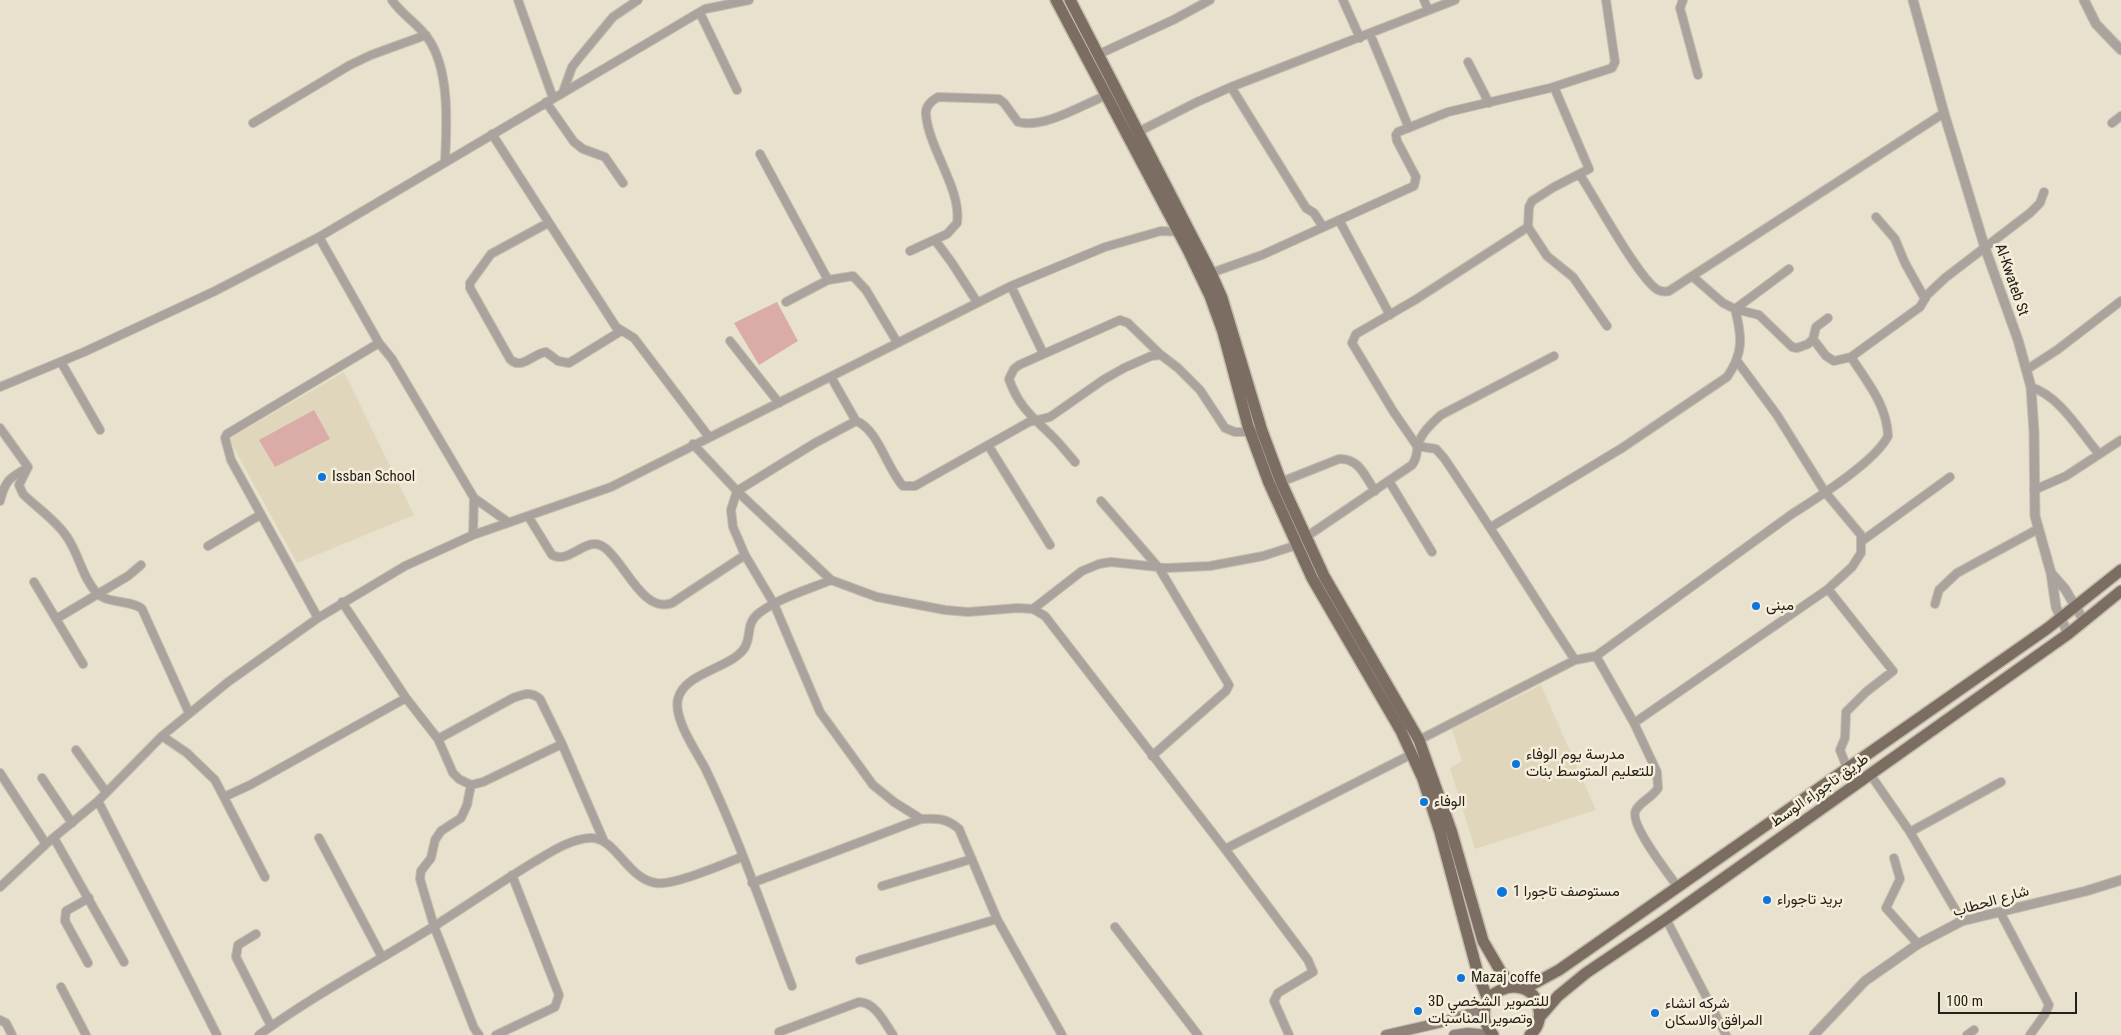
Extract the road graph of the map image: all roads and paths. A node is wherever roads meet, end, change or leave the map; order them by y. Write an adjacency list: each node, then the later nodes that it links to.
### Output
1 (392, 0): 19 (street)
2 (518, 0): 30 (street)
3 (638, 0): 28 (street)
4 (703, 0): 17 (street)
5 (749, 0): 17 (street)
6 (1056, 0): 29 (main road)
7 (1070, 0): 22 (main road)
8 (1210, 0): 22 (street)
9 (1343, 0): 20 (street)
10 (1424, 0): 16 (street)
11 (1455, 0): 16 (street)
12 (1606, 0): 26 (street)
13 (1683, 0): 24 (street)
14 (1913, 0): 32 (street, Al-Kwateb St)
15 (2084, 0): 21 (street)
16 (1428, 10): 18 (street)
17 (702, 11): 27 (street); 28 (street)
18 (1370, 34): 20 (street); 36 (street)
19 (426, 35): 34 (street); 40 (street)
20 (1360, 38): 25 (street)
21 (2121, 50)
22 (1097, 54): 37 (main road)
23 (1468, 62): 31 (street)
24 (1698, 75)
25 (1231, 87): 37 (street); 47 (street)
26 (1554, 87): 31 (street); 41 (street)
27 (737, 90)
28 (563, 92): 30 (street)
29 (1107, 94): 49 (main road); 52 (street)
30 (549, 100): 38 (street); 42 (street)
31 (1489, 103): 36 (street)
32 (1944, 112): 53 (street, Al-Kwateb St); 57 (street)
33 (2121, 116): 35 (street)
34 (253, 123)
35 (2112, 123)
36 (1409, 128): 45 (street)
37 (1138, 132): 50 (main road)
38 (492, 134): 40 (street); 46 (street)
39 (760, 154): 58 (street)
40 (445, 162): 51 (street)
41 (1580, 175): 48 (street); 57 (street)
42 (623, 182)
43 (2044, 192): 53 (street)
44 (1876, 216): 60 (street)
45 (1339, 220): 47 (street); 65 (street)
46 (548, 223): 68 (street); 68 (street)
47 (1323, 227): 56 (street)
48 (1528, 227): 65 (street); 67 (street)
49 (1178, 231): 50 (street); 59 (street); 88 (main road)
50 (1191, 233): 56 (main road)
51 (319, 237): 72 (street); 78 (street)
52 (935, 240): 54 (street); 63 (street)
53 (1986, 248): 60 (street); 79 (street, Al-Kwateb St)
54 (910, 251)
55 (1789, 269): 64 (street)
56 (1212, 274): 88 (main road)
57 (1692, 276): 64 (street)
58 (828, 280): 62 (street); 71 (street)
59 (1011, 286): 63 (street); 73 (street)
60 (1925, 299): 76 (street)
61 (2121, 301): 79 (street)
62 (786, 302)
63 (977, 302): 71 (street)
64 (1735, 309): 69 (street); 77 (street)
65 (1390, 314): 93 (street)
66 (1828, 318): 69 (street)
67 (1607, 326)
68 (621, 331): 89 (street)
69 (1813, 338): 76 (street)
70 (730, 341): 83 (street)
71 (897, 342): 80 (street)
72 (379, 343): 104 (street); 107 (street)
73 (1043, 353): 74 (street); 84 (street)
74 (1161, 355): 84 (street); 88 (street)
75 (1554, 356): 93 (street)
76 (1851, 357): 103 (street)
77 (1737, 361): 103 (street); 110 (street)
78 (61, 362): 81 (street); 87 (street)
79 (2026, 370): 82 (street, Al-Kwateb St)
80 (831, 377): 83 (street); 85 (street)
81 (0, 387)
82 (2030, 387): 94 (street); 100 (street, Al-Kwateb St)
83 (779, 403): 89 (street)
84 (1034, 420): 92 (street); 95 (street)
85 (856, 421): 92 (street); 101 (street)
86 (0, 428): 96 (street)
87 (100, 430)
88 (1256, 432): 99 (main road); 113 (main road)
89 (709, 437): 91 (street)
90 (2121, 440): 94 (street)
91 (694, 444): 101 (street); 108 (street)
92 (988, 445): 115 (street)
93 (1417, 446): 98 (street); 110 (street)
94 (2098, 454): 100 (street)
95 (1075, 462)
96 (28, 468): 105 (street); 127 (street)
97 (1950, 477): 114 (street)
98 (1389, 481): 102 (street); 117 (street)
99 (1281, 482): 102 (street); 113 (main road)
100 (2034, 490): 111 (street, Al-Kwateb St)
101 (737, 491): 118 (street); 123 (street)
102 (1375, 491): 113 (street)
103 (1826, 492): 114 (street); 138 (street)
104 (474, 498): 109 (street); 112 (street)
105 (0, 501)
106 (1101, 501): 120 (street)
107 (260, 515): 116 (street); 133 (street)
108 (528, 516): 109 (street); 118 (street)
109 (508, 522): 112 (street)
110 (1491, 527): 139 (street)
111 (2038, 529): 122 (street, Al-Kwateb St); 130 (street)
112 (473, 535): 128 (street)
113 (1301, 541): 120 (street); 146 (main road); 149 (main road)
114 (1862, 541): 125 (street)
115 (1050, 545)
116 (208, 546)
117 (1432, 552)
118 (745, 555): 129 (street)
119 (141, 565): 127 (street)
120 (1159, 568): 132 (street); 150 (street)
121 (2121, 570): 131 (main road)
122 (2051, 574): 131 (street); 134 (street, Al-Kwateb St)
123 (831, 580): 129 (street); 132 (street)
124 (34, 582): 135 (street)
125 (1828, 589): 143 (street); 151 (street)
126 (2121, 592): 136 (main road, طريق تاجوراء الوسط)
127 (97, 594): 135 (street); 142 (street)
128 (342, 602): 133 (street); 141 (street)
129 (774, 604): 160 (street); 168 (street)
130 (1936, 604)
131 (2076, 607): 134 (main road); 136 (street)
132 (1033, 609): 150 (street)
133 (318, 618): 142 (street)
134 (2060, 618): 137 (street, Al-Kwateb St); 151 (main road)
135 (56, 619): 140 (street)
136 (2084, 621): 137 (main road, طريق تاجوراء الوسط)
137 (2068, 634): 153 (main road, طريق تاجوراء الوسط)
138 (1596, 656): 139 (street); 143 (street)
139 (1575, 660): 146 (street)
140 (83, 664)
141 (406, 698): 145 (street); 158 (street)
142 (189, 713): 144 (street)
143 (1634, 723): 177 (street)
144 (162, 736): 157 (street); 158 (street)
145 (438, 739): 147 (street); 156 (street)
146 (1419, 740): 175 (main road)
147 (562, 744): 156 (street); 165 (street)
148 (76, 750): 157 (street)
149 (1412, 754): 167 (street); 175 (main road)
150 (1152, 756): 167 (street)
151 (1847, 768): 177 (main road)
152 (0, 773): 166 (street)
153 (1870, 774): 162 (street); 182 (main road, طريق تاجوراء الوسط)
154 (42, 778): 161 (street)
155 (2001, 782): 162 (street)
156 (471, 785): 184 (street)
157 (106, 792): 159 (street)
158 (224, 797): 172 (street)
159 (98, 801): 161 (street); 203 (street)
160 (921, 819): 170 (street); 174 (street)
161 (72, 823): 163 (street)
162 (1910, 832): 183 (street)
163 (54, 838): 166 (street); 179 (street)
164 (319, 838): 188 (street)
165 (603, 840): 168 (street); 171 (street)
166 (46, 844): 178 (street)
167 (1225, 849): 210 (street)
168 (742, 857): 174 (street)
169 (1894, 858): 187 (street)
170 (972, 859): 176 (street); 181 (street)
171 (512, 875): 184 (street); 206 (street)
172 (265, 877)
173 (2121, 880): 180 (street, شارع الحطاب)
174 (752, 883): 192 (street)
175 (1460, 885): 194 (main road); 195 (main road)
176 (882, 886)
177 (1677, 886): 194 (main road)
178 (0, 887)
179 (89, 898): 190 (street); 191 (street)
180 (2000, 912): 183 (street, شارع الحطاب); 218 (street)
181 (996, 919): 189 (street); 208 (street)
182 (1666, 920): 198 (main road, طريق تاجوراء الوسط); 215 (street)
183 (1962, 921): 187 (street, شارع الحطاب)
184 (434, 926): 188 (street); 205 (street)
185 (1115, 927): 209 (street)
186 (256, 934): 197 (street)
187 (1918, 944): 216 (street, شارع الحطاب)
188 (382, 957): 197 (street)
189 (860, 960)
190 (124, 962)
191 (88, 963)
192 (792, 986)
193 (61, 987): 202 (street)
194 (1520, 988): 195 (main road); 198 (main road)
195 (1486, 1004): 211 (main road); 213 (main road)
196 (0, 1020): 201 (street)
197 (272, 1026): 204 (street)
198 (1539, 1026): 214 (main road, طريق تاجوراء الوسط)
199 (1974, 1030): 217 (street)
200 (779, 1032): 207 (street)
201 (12, 1035)
202 (86, 1035)
203 (217, 1035)
204 (259, 1035)
205 (479, 1035)
206 (496, 1035)
207 (893, 1035)
208 (1062, 1035)
209 (1198, 1035)
210 (1289, 1035)
211 (1386, 1035)
212 (1454, 1035): 213 (main road)
213 (1491, 1035)
214 (1530, 1035)
215 (1726, 1035)
216 (1814, 1035)
217 (1967, 1035)
218 (2030, 1035)

